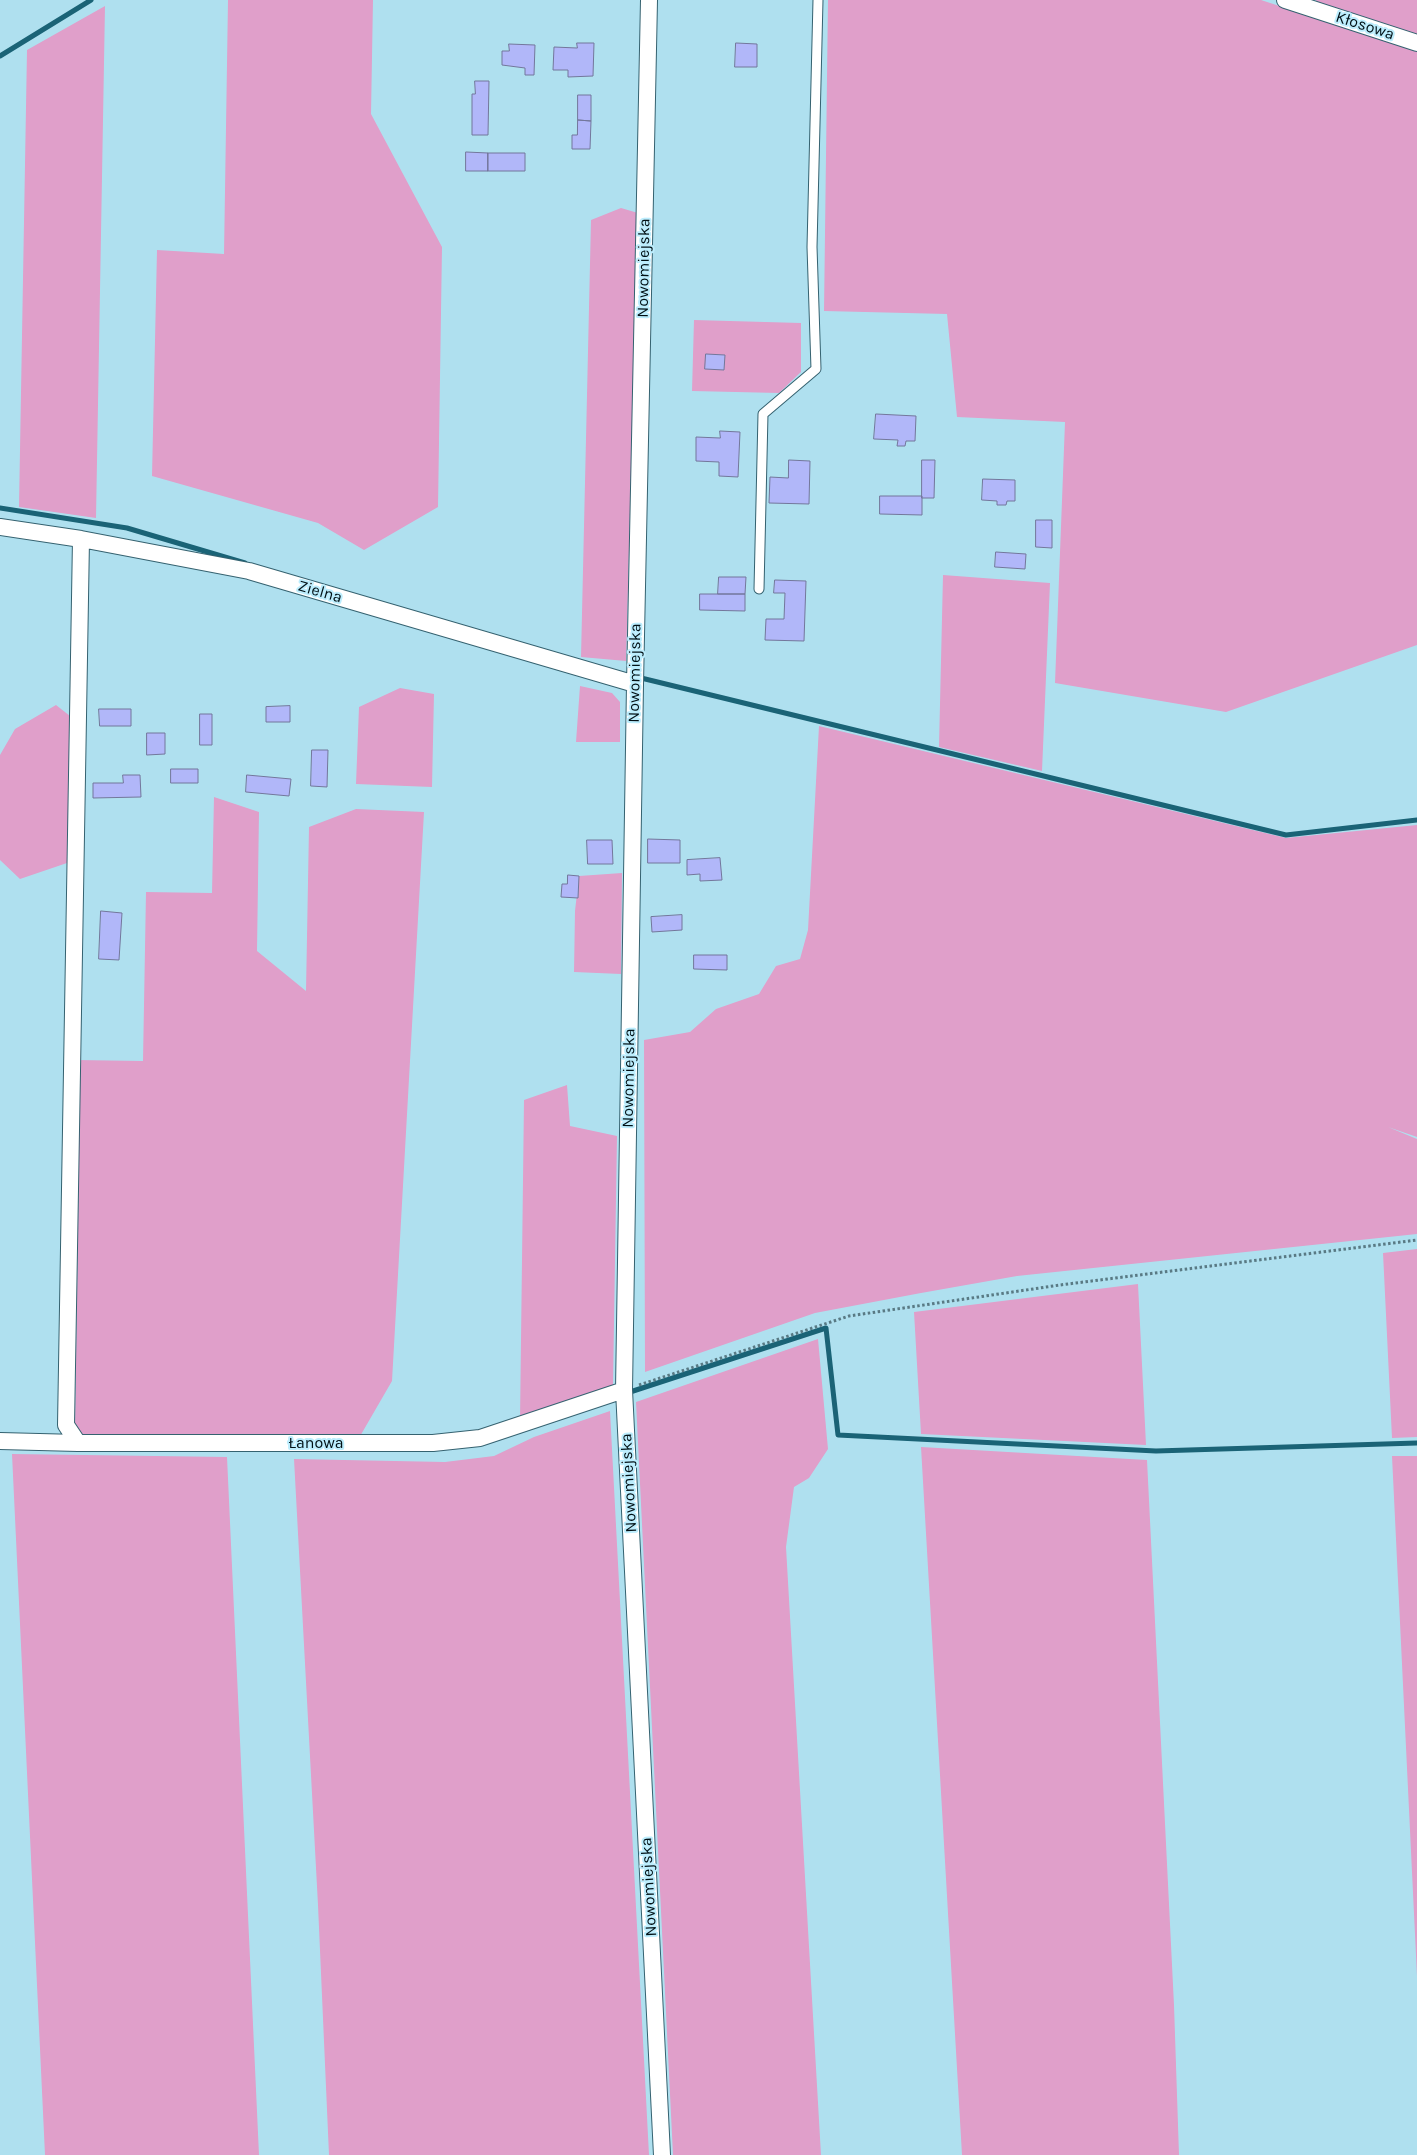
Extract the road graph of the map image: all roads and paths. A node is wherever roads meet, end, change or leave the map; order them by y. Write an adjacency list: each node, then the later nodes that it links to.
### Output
1 (649, 0): 8 (street, Nowomiejska)
2 (818, 0): 7 (lane)
3 (1285, 0): 4 (street, Kłosowa)
4 (1417, 43)
5 (0, 527): 6 (street, Zielna)
6 (81, 539): 8 (street, Zielna); 12 (street)
7 (759, 589)
8 (635, 677): 10 (street, Nowomiejska)
9 (1417, 1240): 10 (path)
10 (624, 1395): 12 (street, Łanowa); 13 (street, Nowomiejska)
11 (0, 1442): 12 (street, Łanowa)
12 (78, 1443)
13 (662, 2155)

